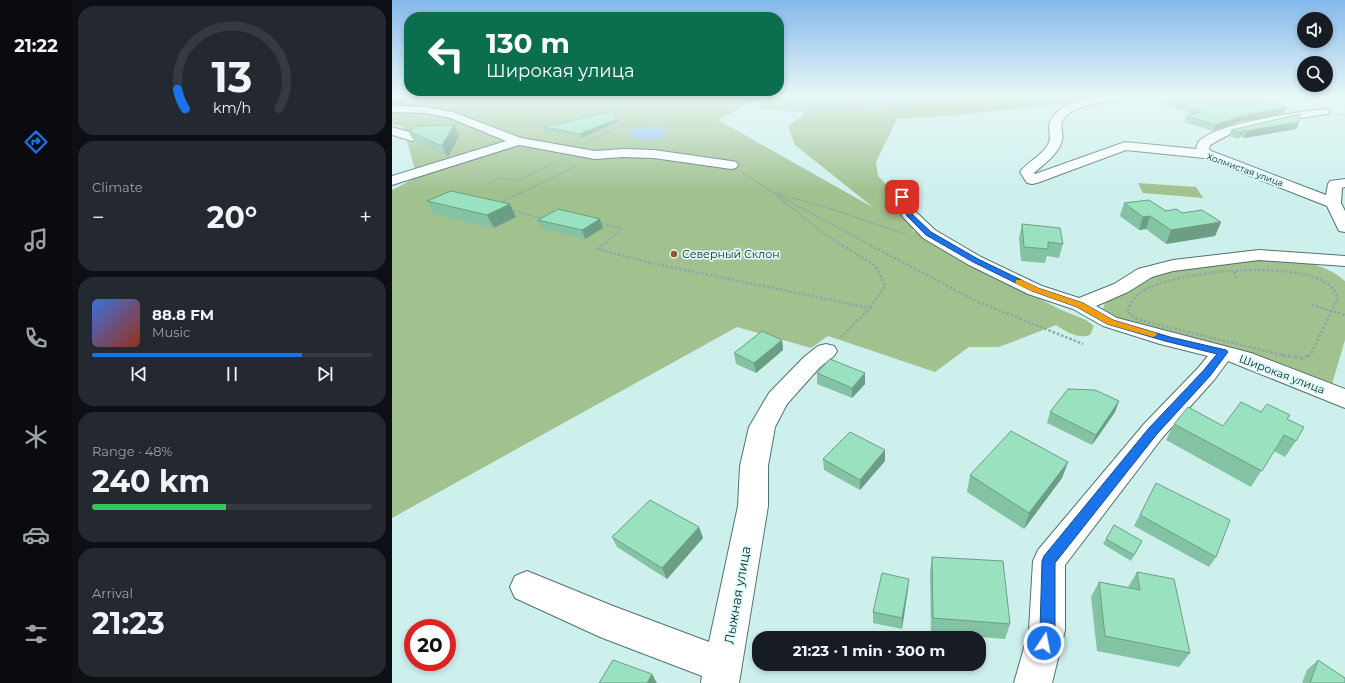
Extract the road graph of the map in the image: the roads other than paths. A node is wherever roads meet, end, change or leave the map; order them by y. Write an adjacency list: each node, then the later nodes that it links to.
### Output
1 (485, 128): 6 (street)
2 (1056, 128): 7 (street, Холмистая улица)
3 (1240, 128): 7 (street)
4 (392, 130): 5 (street)
5 (412, 137)
6 (518, 141): 8 (street); 9 (street)
7 (1206, 154): 12 (street, Холмистая улица)
8 (731, 165)
9 (392, 181)
10 (1345, 183): 12 (street)
11 (902, 197): 15 (street, Широкая улица)
12 (1333, 203): 13 (street)
13 (1345, 227)
14 (1345, 261): 15 (street)
15 (1080, 305): 17 (street, Широкая улица)
16 (826, 352): 20 (street, Лыжная улица)
17 (1223, 352): 18 (street, Широкая улица); 21 (street)
18 (1344, 393)
19 (527, 587): 20 (street)
20 (722, 674)
21 (1033, 683)

